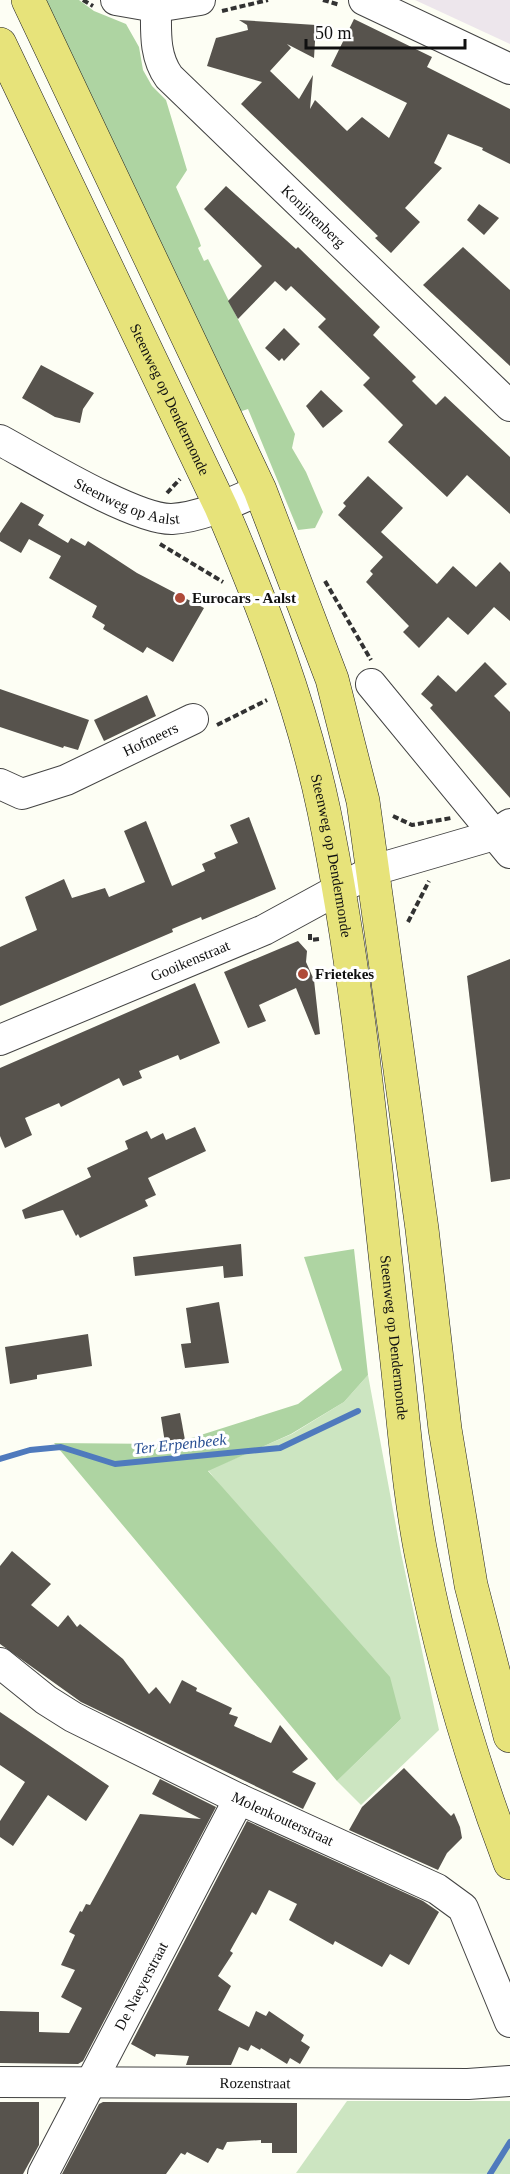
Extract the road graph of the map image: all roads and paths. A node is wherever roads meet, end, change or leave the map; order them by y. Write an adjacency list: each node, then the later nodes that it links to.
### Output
1 (28, 0): 10 (main road)
2 (116, 0): 5 (street)
3 (200, 0): 5 (street)
4 (364, 0): 7 (street)
5 (156, 7): 8 (street, Konijnenberg)
6 (0, 44): 11 (main road, Steenweg op Dendermonde)
7 (510, 69)
8 (510, 406)
9 (0, 440): 11 (street, Steenweg op Aalst)
10 (260, 490): 11 (street, Steenweg op Aalst); 19 (main road)
11 (221, 507): 15 (main road, Steenweg op Dendermonde)
12 (212, 573): 13 (path)
13 (225, 584)
14 (371, 684): 18 (street)
15 (275, 696): 16 (path, Hofmeers); 21 (main road, Steenweg op Dendermonde)
16 (193, 719): 17 (street, Hofmeers)
17 (0, 784)
18 (505, 837): 19 (street)
19 (374, 870): 21 (street, Gooikenstraat); 26 (main road)
20 (432, 874): 22 (path)
21 (324, 898): 23 (path); 24 (street, Gooikenstraat); 28 (main road, Steenweg op Dendermonde)
22 (406, 924)
23 (310, 940)
24 (0, 1040)
25 (0, 1663): 27 (street, Molenkouterstraat)
26 (510, 1736)
27 (239, 1799): 29 (street, Molenkouterstraat); 32 (street, De Naeyerstraat)
28 (510, 1863)
29 (510, 2022)
30 (510, 2081): 32 (street, Rozenstraat)
31 (0, 2082): 32 (street, Rozenstraat)
32 (90, 2082): 33 (street, De Naeyerstraat)
33 (43, 2174)

